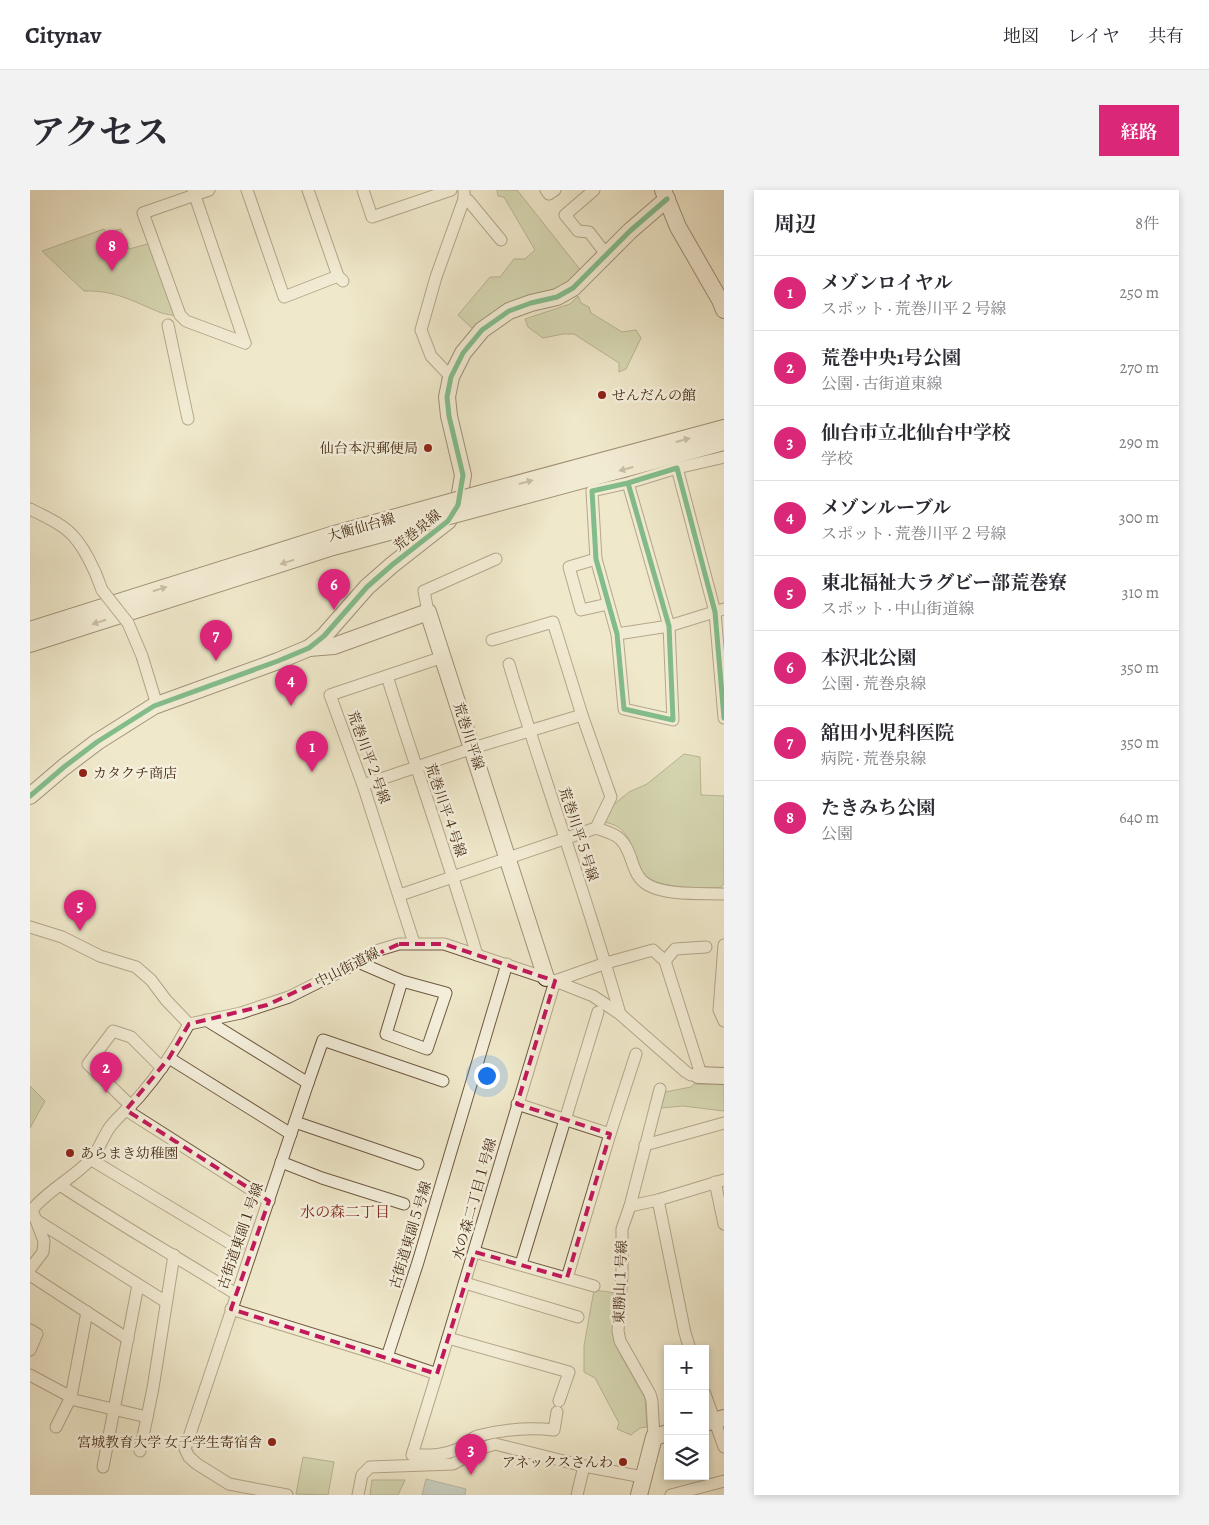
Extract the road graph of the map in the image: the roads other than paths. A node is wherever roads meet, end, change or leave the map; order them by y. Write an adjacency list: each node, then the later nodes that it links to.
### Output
1 (209, 190): 9 (street)
2 (248, 190): 3 (street)
3 (308, 190)
4 (363, 190): 11 (street)
5 (451, 190): 11 (street)
6 (546, 190): 7 (street)
7 (555, 190)
8 (594, 190): 14 (street)
9 (194, 192): 9 (street)
10 (464, 194): 13 (street); 17 (street)
11 (421, 195)
12 (665, 195): 14 (street, 荒巻泉線); 15 (street)
13 (501, 240)
14 (606, 254): 17 (street, 荒巻泉線)
15 (723, 304)
16 (168, 325): 18 (street)
17 (450, 377): 37 (street, 荒巻泉線)
18 (188, 419)
19 (724, 428): 24 (street, 大衡仙台線, one-way to 19)
20 (724, 442): 24 (street, 大衡仙台線, one-way to 24)
21 (724, 457): 22 (street)
22 (677, 468): 23 (street); 30 (street)
23 (628, 483): 27 (street); 32 (street)
24 (481, 501): 26 (street, 大衡仙台線, bridge)
25 (30, 508): 41 (street, bridge)
26 (332, 541): 33 (street, 大衡仙台線, one-way to 26); 36 (street, 大衡仙台線, one-way to 36)
27 (596, 558): 29 (street); 29 (street)
28 (496, 559): 31 (street)
29 (608, 604): 34 (street)
30 (720, 610): 32 (street); 43 (street)
31 (428, 612): 37 (street); 38 (street, 荒巻川平線)
32 (669, 626): 34 (street); 34 (street)
33 (30, 630)
34 (616, 634)
35 (492, 640): 42 (street)
36 (30, 644)
37 (309, 648): 41 (street, 荒巻泉線)
38 (443, 657): 40 (street, 荒巻川平２号線); 45 (street, 荒巻川平線)
39 (509, 664): 44 (street, 荒巻川平５号線)
40 (387, 676): 46 (street, 荒巻川平４号線); 47 (street, 荒巻川平２号線)
41 (157, 705): 48 (street, 荒巻泉線)
42 (582, 715): 44 (street); 49 (street)
43 (724, 718)
44 (529, 731): 45 (street); 50 (street, 荒巻川平５号線)
45 (473, 748): 46 (street); 51 (street, 荒巻川平線)
46 (416, 768): 47 (street); 52 (street, 荒巻川平４号線)
47 (364, 785): 54 (street, 荒巻川平２号線)
48 (30, 796)
49 (596, 828): 50 (street); 53 (street)
50 (565, 840): 51 (street); 62 (street, 荒巻川平５号線)
51 (508, 859): 52 (street); 64 (street, 荒巻川平線)
52 (454, 877): 54 (street); 59 (street, 荒巻川平４号線)
53 (724, 894)
54 (400, 895): 56 (street, 荒巻川平２号線)
55 (30, 929): 70 (street)
56 (414, 943): 59 (street, 中山街道線); 61 (street, 中山街道線)
57 (724, 945): 69 (street)
58 (706, 947): 60 (street)
59 (477, 955): 63 (street, 中山街道線)
60 (665, 961): 62 (street); 74 (street)
61 (358, 962): 65 (street); 68 (street, 中山街道線)
62 (606, 963): 64 (street); 67 (street, 荒巻川平５号線)
63 (506, 964): 64 (street, 中山街道線); 118 (street, 古街道東副５号線)
64 (551, 979): 67 (street, 中山街道線); 79 (street, 水の森二丁目１号線)
65 (402, 981): 65 (street)
66 (598, 1012): 81 (street)
67 (620, 1014): 74 (street, 中山街道線)
68 (206, 1020): 70 (street, 中山街道線); 77 (street)
69 (724, 1021)
70 (189, 1024): 72 (street)
71 (636, 1054): 85 (street)
72 (169, 1058): 73 (street); 84 (street)
73 (162, 1068): 80 (street); 80 (street)
74 (698, 1075): 75 (street, 中山街道線)
75 (724, 1076)
76 (443, 1081): 77 (street, 古街道東副１号線)
77 (308, 1083): 82 (street, 古街道東副１号線)
78 (660, 1088): 86 (street, 東勝山１号線)
79 (517, 1104): 81 (street); 99 (street, 水の森二丁目１号線)
80 (129, 1108): 87 (street); 92 (street)
81 (564, 1120): 85 (street); 101 (street)
82 (295, 1122): 84 (street, 古街道東副１号線); 89 (street)
83 (724, 1123): 86 (street)
84 (291, 1134): 88 (street, 古街道東副１号線)
85 (610, 1134): 104 (street)
86 (645, 1145): 95 (street, 東勝山１号線)
87 (90, 1159): 91 (street); 98 (street)
88 (281, 1162): 92 (street, 古街道東副１号線); 94 (street)
89 (418, 1164)
90 (720, 1181): 93 (street); 97 (street)
91 (60, 1185): 96 (street); 100 (street)
92 (268, 1200): 108 (street, 古街道東副１号線)
93 (658, 1200): 95 (street); 116 (street)
94 (404, 1204)
95 (630, 1206): 127 (street, 東勝山１号線)
96 (33, 1213): 102 (street); 106 (street)
97 (724, 1224)
98 (238, 1248)
99 (475, 1252): 101 (street); 105 (street, 水の森二丁目１号線)
100 (174, 1255): 108 (street); 109 (street)
101 (521, 1264): 104 (street)
102 (30, 1269)
103 (30, 1275): 111 (street)
104 (567, 1278): 107 (street)
105 (465, 1283): 112 (street); 114 (street, 水の森二丁目１号線)
106 (138, 1285): 109 (street); 115 (street)
107 (594, 1286)
108 (236, 1294): 110 (street, 古街道東副１号線)
109 (166, 1302): 124 (street)
110 (231, 1309): 118 (street); 134 (street, 古街道東副１号線)
111 (87, 1312): 115 (street); 121 (street)
112 (578, 1317)
113 (30, 1330): 117 (street)
114 (448, 1338): 119 (street, 水の森二丁目１号線); 119 (street, 水の森二丁目１号線)
115 (128, 1339): 123 (street)
116 (689, 1345)
117 (30, 1350)
118 (388, 1357): 119 (street)
119 (437, 1374)
120 (30, 1375): 121 (street)
121 (70, 1398): 123 (street); 126 (street)
122 (709, 1406): 125 (street)
123 (114, 1410): 124 (street); 131 (street)
124 (146, 1418): 129 (street)
125 (714, 1420): 128 (street)
126 (56, 1427)
127 (661, 1436): 132 (street, 東勝山１号線)
128 (724, 1447)
129 (140, 1451)
130 (584, 1466): 132 (street); 135 (street); 136 (street)
131 (103, 1467)
132 (643, 1477): 137 (street, 東勝山１号線)
133 (724, 1481): 138 (street)
134 (287, 1495)
135 (358, 1495)
136 (577, 1495)
137 (639, 1495)
138 (672, 1495)

